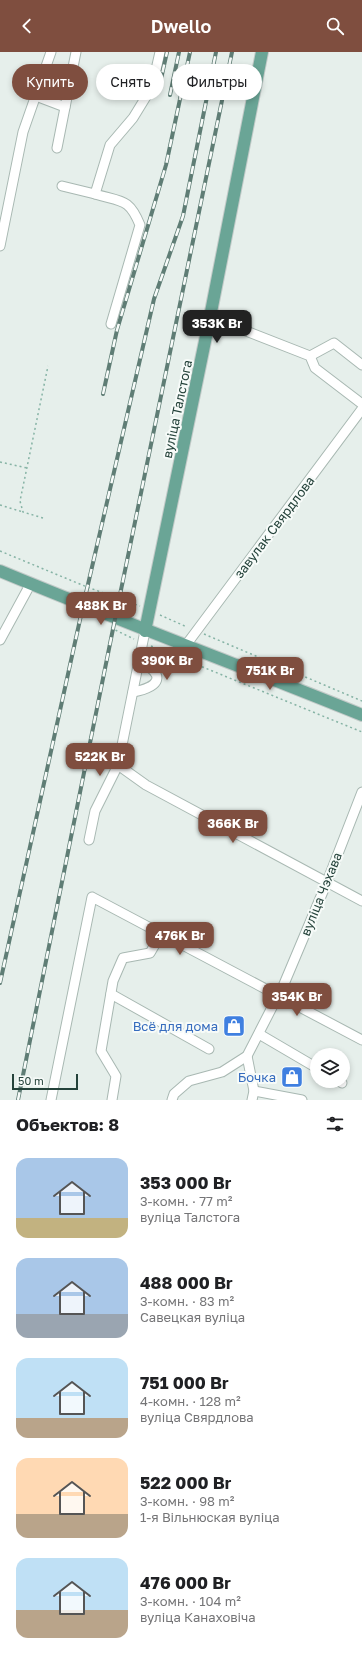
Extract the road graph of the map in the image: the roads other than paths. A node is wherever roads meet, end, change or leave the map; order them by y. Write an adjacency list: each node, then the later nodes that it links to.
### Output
1 (51, 52): 5 (street)
2 (76, 52): 8 (street)
3 (160, 52): 11 (street)
4 (262, 52): 13 (main road, вуліца Талстога)
5 (47, 64)
6 (35, 100): 12 (street)
7 (47, 100): 8 (street)
8 (65, 107): 9 (street)
9 (57, 148)
10 (62, 186): 11 (street)
11 (95, 194): 14 (street)
12 (0, 246)
13 (210, 317): 15 (street); 21 (main road, вуліца Талстога)
14 (111, 324)
15 (310, 356): 16 (street); 17 (street)
16 (362, 365)
17 (362, 404)
18 (362, 409): 23 (street, завулак Свярдлова)
19 (0, 570): 20 (main road)
20 (30, 584): 21 (main road); 22 (street)
21 (143, 636): 23 (main road); 24 (street)
22 (0, 640)
23 (186, 645): 26 (main road)
24 (139, 661): 25 (street); 25 (street)
25 (133, 692): 27 (street)
26 (362, 715)
27 (118, 765): 29 (street); 30 (street)
28 (362, 792): 30 (street, вуліца Чэхава)
29 (89, 840)
30 (327, 882): 31 (street); 34 (street, вуліца Чэхава)
31 (362, 901)
32 (161, 934): 33 (street); 34 (street); 41 (street)
33 (111, 994): 37 (street); 42 (street)
34 (278, 995): 35 (street, вуліца Чэхава); 36 (street)
35 (259, 1034): 38 (street, вуліца Чэхава); 39 (street)
36 (362, 1040)
37 (209, 1049)
38 (247, 1056): 40 (street); 43 (street)
39 (310, 1064)
40 (253, 1095): 44 (street)
41 (51, 1100)
42 (112, 1100)
43 (172, 1100)
44 (302, 1100)

